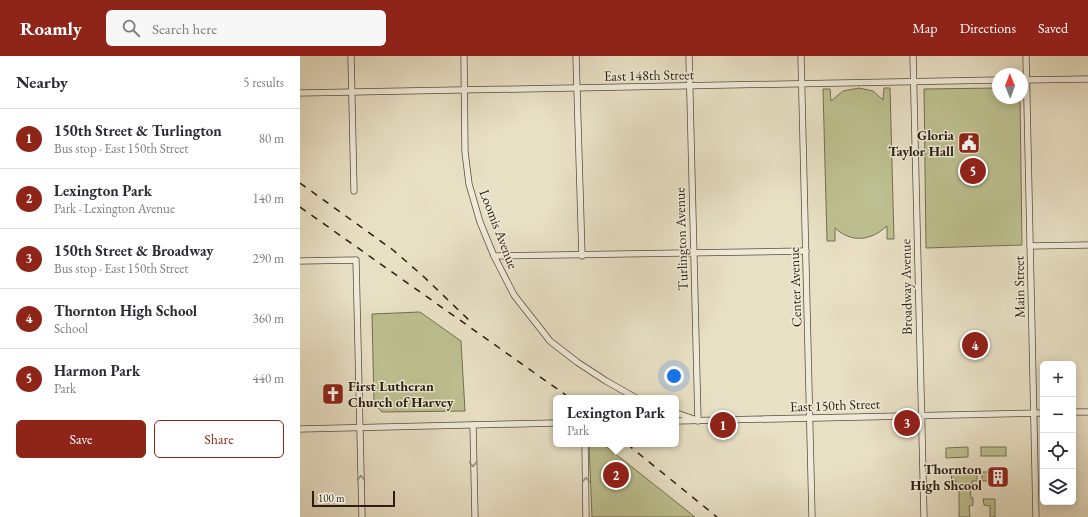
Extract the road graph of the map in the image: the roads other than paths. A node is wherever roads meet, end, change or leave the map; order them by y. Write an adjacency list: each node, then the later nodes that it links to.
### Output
1 (351, 56): 17 (street)
2 (464, 56): 16 (street, Loomis Avenue)
3 (576, 56): 15 (street)
4 (689, 56): 14 (street, Turlington Avenue)
5 (801, 56): 13 (street, Center Avenue)
6 (913, 56): 12 (street, Broadway Avenue)
7 (1026, 56): 8 (street, Main Street)
8 (1025, 68)
9 (1088, 79): 11 (street)
10 (992, 80): 12 (street, East 148th Street)
11 (1028, 80)
12 (914, 82): 13 (street, East 148th Street); 34 (street, Broadway Avenue)
13 (801, 84): 14 (street, East 148th Street); 23 (street, Center Avenue)
14 (689, 87): 15 (street, East 148th Street); 24 (street, Turlington Avenue)
15 (577, 88): 16 (street, East 148th Street); 26 (street)
16 (465, 89): 17 (street, East 148th Street); 25 (street, Loomis Avenue)
17 (352, 92): 18 (street, East 148th Street); 20 (street)
18 (300, 93)
19 (1025, 104): 22 (street, Main Street)
20 (354, 191)
21 (1088, 245): 22 (street)
22 (1030, 246): 31 (street, Main Street)
23 (806, 251): 24 (street); 35 (street, Center Avenue)
24 (693, 253): 26 (street); 36 (street, Turlington Avenue)
25 (494, 256): 26 (street); 28 (street, Loomis Avenue)
26 (582, 256)
27 (300, 261): 40 (street)
28 (631, 395)
29 (1076, 412): 30 (street)
30 (1088, 412)
31 (1034, 413): 32 (street, East 150th Street); 34 (street, East 150th Street); 48 (street, Main Street)
32 (1040, 413)
33 (679, 414): 36 (street)
34 (921, 415): 35 (street, East 150th Street); 47 (street, Broadway Avenue)
35 (810, 419): 36 (street, East 150th Street); 46 (street, Center Avenue)
36 (698, 420): 37 (street, East 150th Street)
37 (679, 421)
38 (553, 424): 39 (street)
39 (472, 425): 40 (street); 44 (street, one-way to 44)
40 (360, 427): 41 (street); 43 (street, one-way to 40)
41 (300, 429)
42 (585, 447): 45 (street, one-way to 42)
43 (362, 517)
44 (474, 517)
45 (586, 517)
46 (812, 517)
47 (924, 517)
48 (1036, 517)

